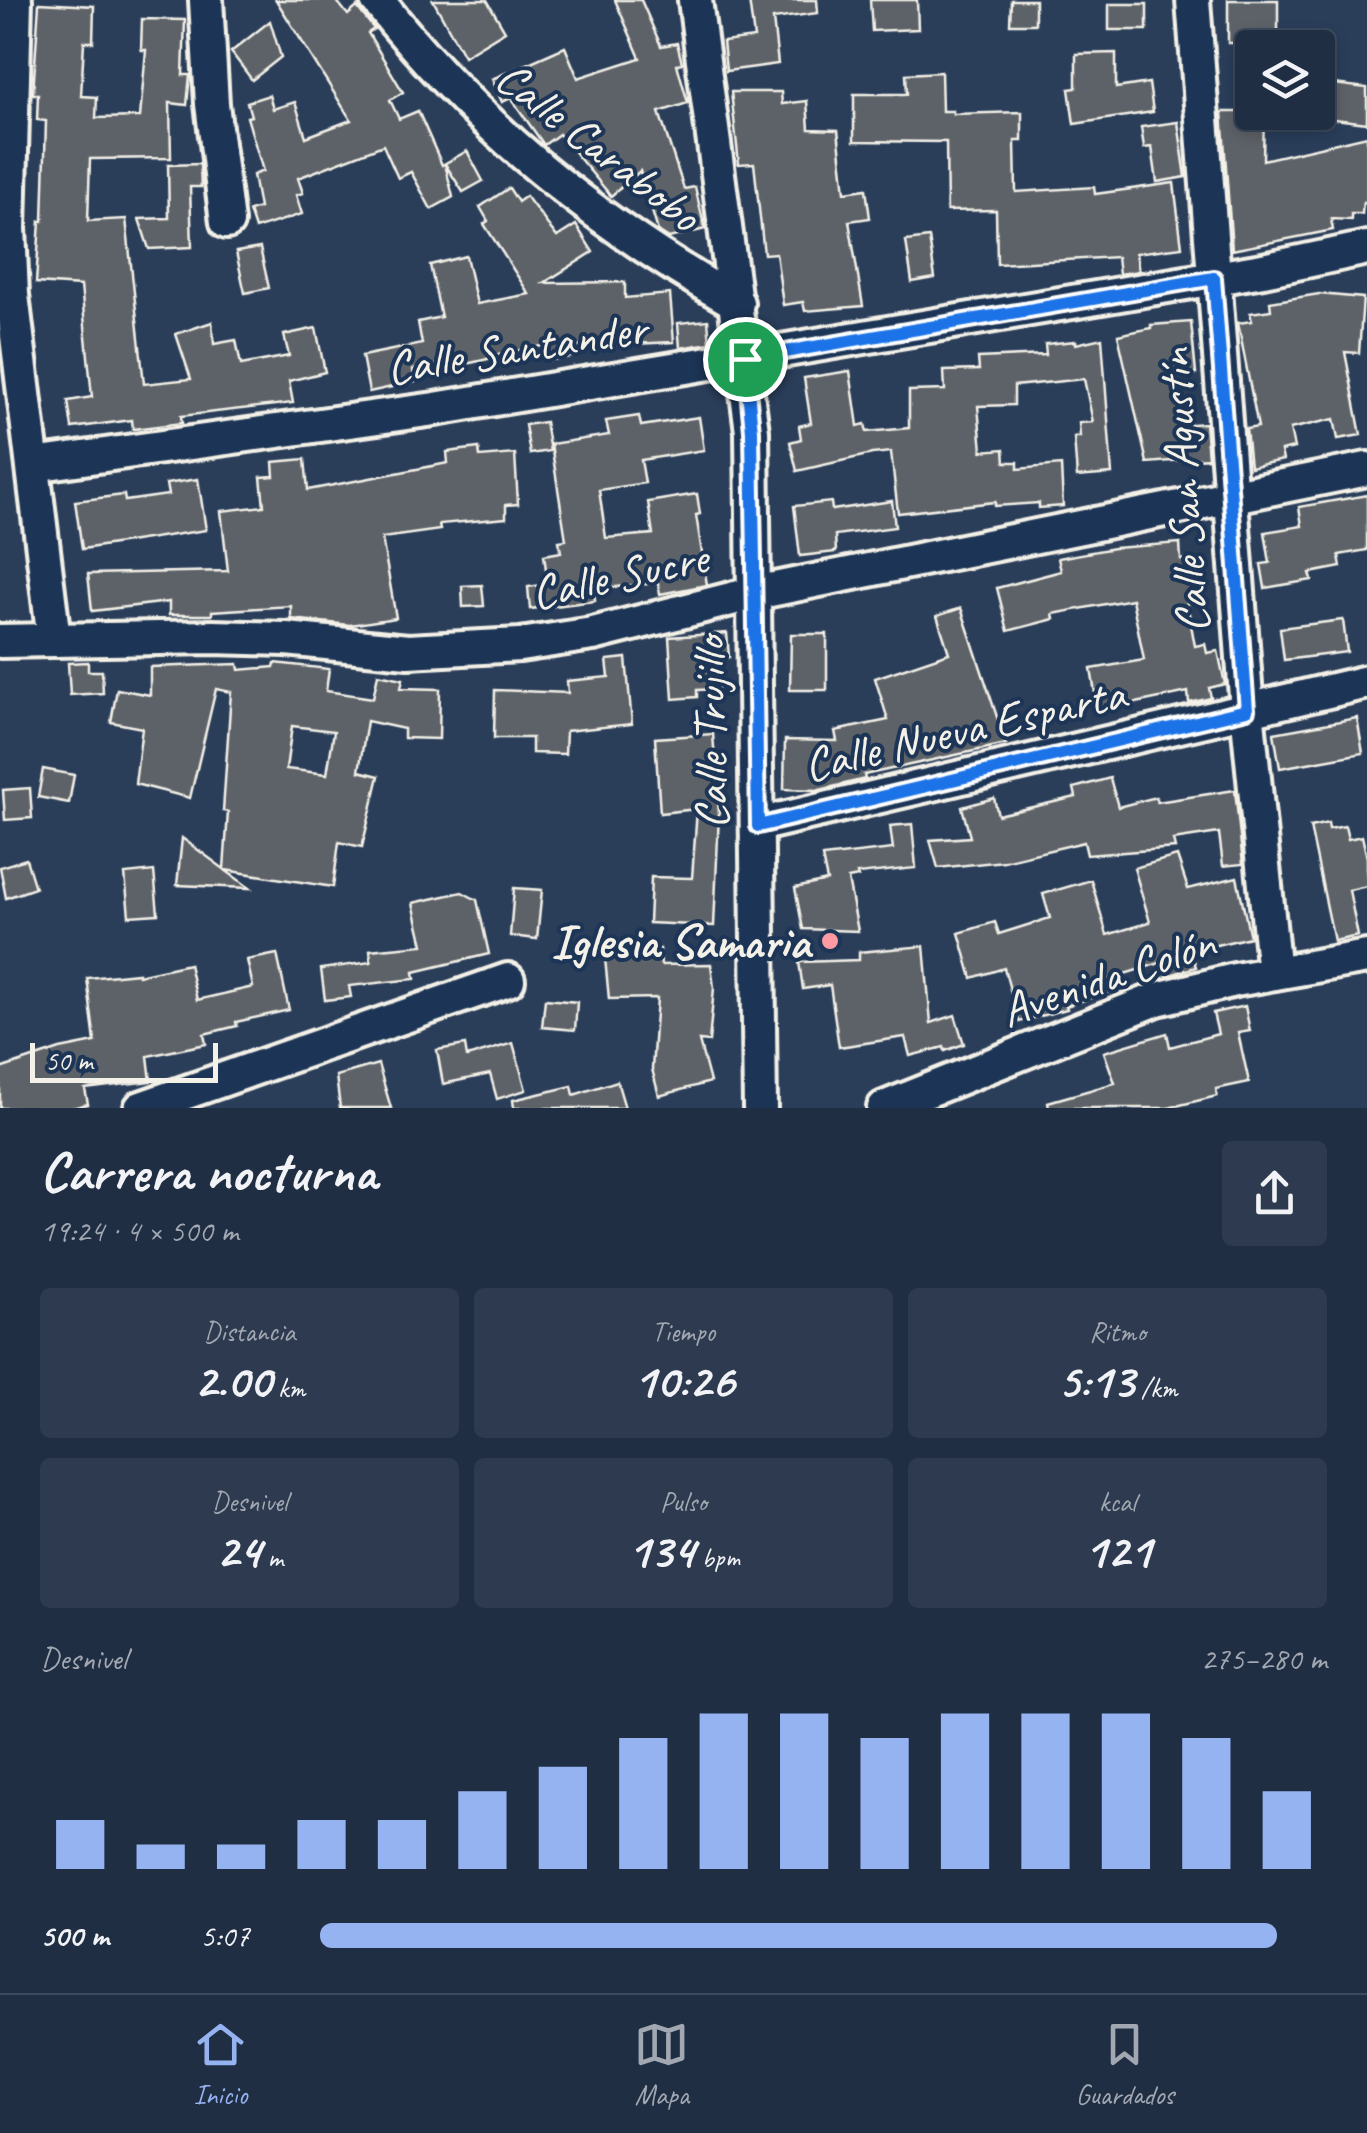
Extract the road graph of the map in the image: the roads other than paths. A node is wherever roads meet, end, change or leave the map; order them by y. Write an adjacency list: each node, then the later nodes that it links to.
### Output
1 (14, 0): 11 (street)
2 (206, 0): 6 (street)
3 (377, 0): 9 (street, Calle Carabobo)
4 (696, 0): 9 (street, Calle Trujillo)
5 (1193, 0): 8 (street, Calle San Agustín)
6 (227, 222)
7 (1367, 248): 8 (street, Calle Santander)
8 (1214, 278): 10 (street, Calle Santander); 13 (street, Calle San Agustín)
9 (737, 303): 10 (street, Calle Trujillo)
10 (745, 359): 11 (street, Calle Santander); 14 (street, Calle Trujillo)
11 (33, 465): 15 (street)
12 (1367, 469): 13 (street, Calle Sucre)
13 (1230, 497): 14 (street, Calle Sucre); 18 (street, Calle San Agustín)
14 (755, 593): 15 (street, Calle Sucre); 19 (street, Calle Trujillo)
15 (54, 640): 16 (street, Calle Sucre)
16 (0, 641)
17 (1367, 682): 18 (street, Calle Nueva Esparta)
18 (1247, 710): 19 (street, Calle Nueva Esparta); 21 (street, Calle San Agustín)
19 (758, 826): 25 (street, Calle Trujillo)
20 (1367, 958): 21 (street, Avenida Colón)
21 (1274, 973): 23 (street, Avenida Colón)
22 (508, 980): 24 (street)
23 (893, 1106)
24 (141, 1108)
25 (760, 1108)

